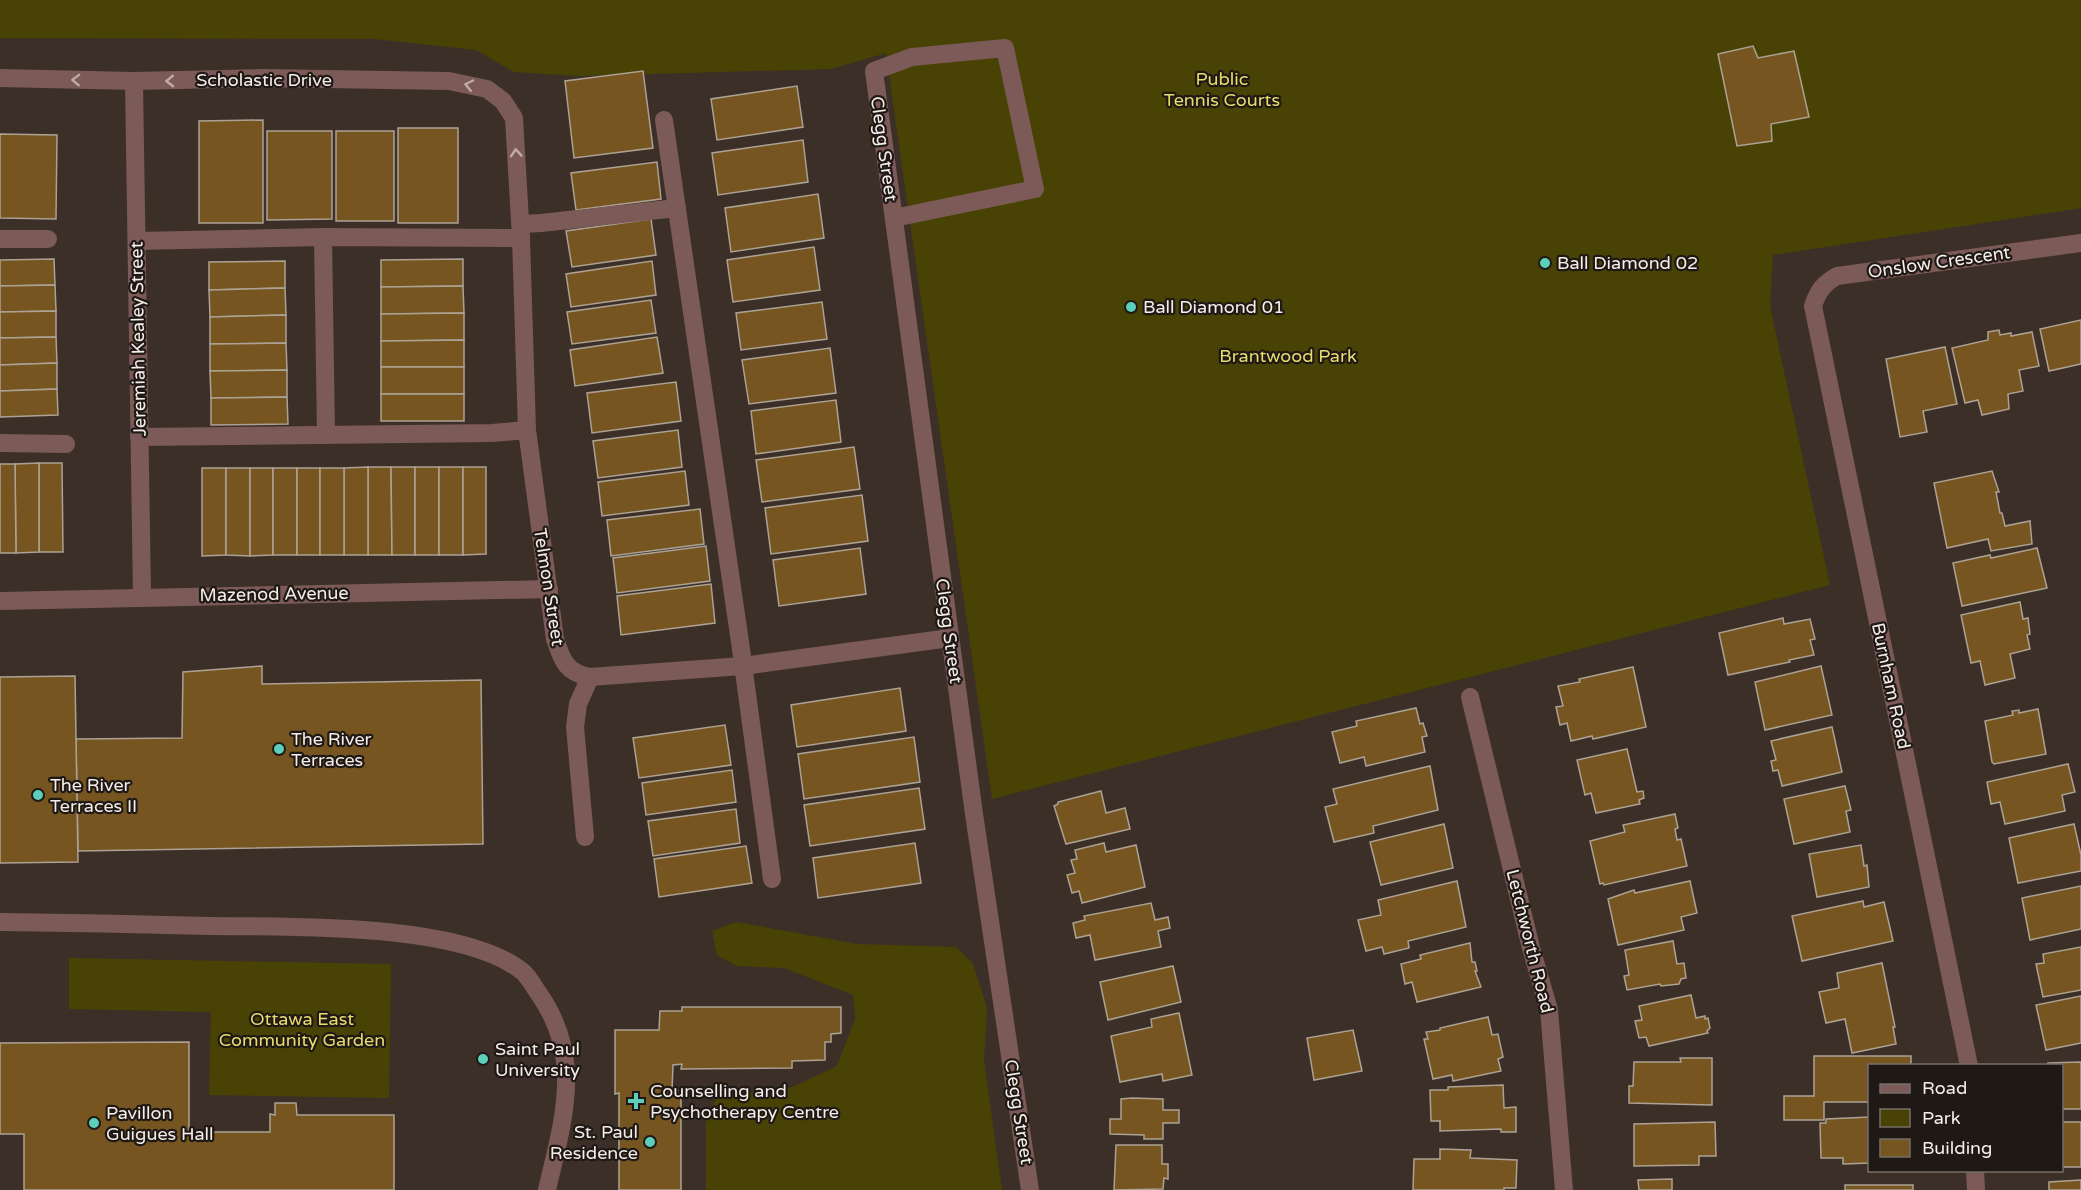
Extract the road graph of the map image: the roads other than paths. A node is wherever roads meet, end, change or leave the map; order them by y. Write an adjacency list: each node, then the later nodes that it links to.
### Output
1 (0, 78): 2 (street, Scholastic Drive, one-way to 1)
2 (135, 81): 3 (street, Scholastic Drive, one-way to 2); 11 (street, Jeremiah Kealey Street)
3 (514, 118): 7 (street, Telmon Street, one-way to 3)
4 (664, 120): 5 (street)
5 (677, 208): 7 (street); 23 (street)
6 (894, 218): 6 (street, Clegg Street); 22 (street, Clegg Street)
7 (521, 231): 8 (street); 14 (street, Telmon Street)
8 (323, 237): 11 (street); 15 (street)
9 (0, 239): 10 (street)
10 (48, 239)
11 (137, 241): 16 (street, Jeremiah Kealey Street)
12 (2081, 243): 13 (street, Onslow Crescent)
13 (1813, 306): 29 (street, Burnham Road)
14 (527, 430): 15 (street); 19 (street, Telmon Street)
15 (326, 434): 16 (street)
16 (139, 437): 20 (street, Jeremiah Kealey Street)
17 (0, 443): 18 (street)
18 (66, 444)
19 (549, 589): 20 (street, Mazenod Avenue); 24 (street, Telmon Street)
20 (141, 596): 21 (street, Mazenod Avenue)
21 (0, 601)
22 (950, 639): 23 (street); 32 (street, Clegg Street)
23 (742, 666): 24 (street); 27 (street)
24 (590, 677): 26 (street)
25 (1470, 697): 33 (street, Letchworth Road)
26 (585, 837)
27 (772, 879)
28 (0, 922): 31 (street)
29 (1969, 1064)
30 (1975, 1172): 34 (street)
31 (547, 1190)
32 (1030, 1190)
33 (1563, 1190)
34 (1976, 1190)

